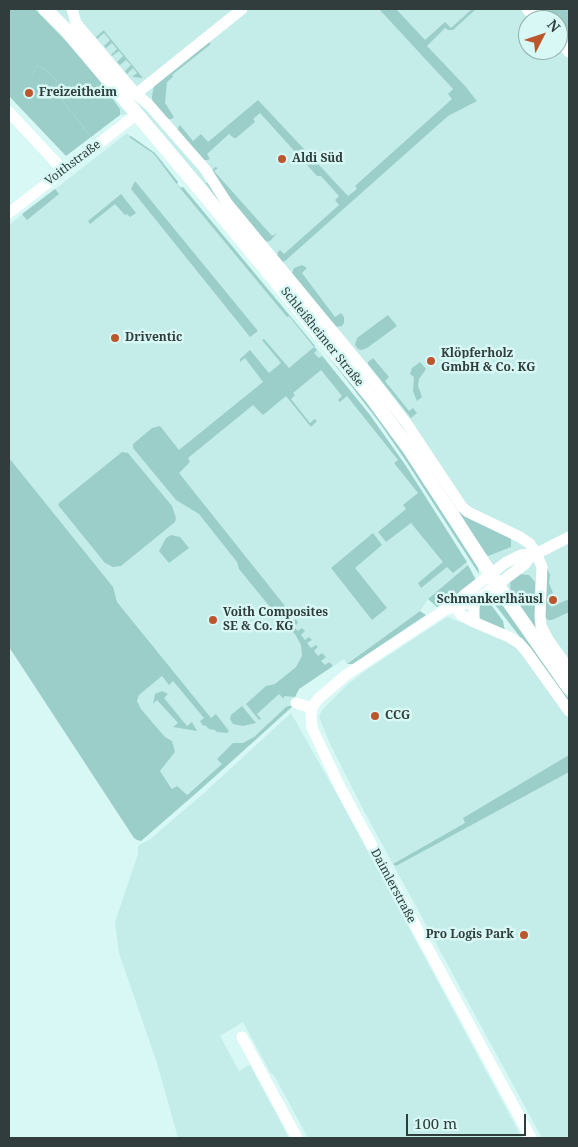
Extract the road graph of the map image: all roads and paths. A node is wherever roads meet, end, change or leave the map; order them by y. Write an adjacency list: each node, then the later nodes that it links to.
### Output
1 (45, 9): 6 (main road, Schleißheimer Straße)
2 (72, 9): 4 (street, Schleißheimer Straße)
3 (242, 9): 4 (street)
4 (136, 94): 10 (street, Schleißheimer Straße)
5 (9, 112): 7 (street)
6 (137, 114): 7 (street, Voithstraße); 11 (main road, Schleißheimer Straße)
7 (63, 170): 8 (street, Voithstraße)
8 (9, 213)
9 (569, 537): 10 (street)
10 (536, 553): 11 (street); 15 (street)
11 (494, 578): 12 (street); 13 (street); 16 (main road, Schleißheimer Straße)
12 (474, 601): 13 (street); 14 (street)
13 (456, 606): 14 (street); 18 (street)
14 (475, 622): 19 (street)
15 (569, 669)
16 (569, 688)
17 (296, 703): 18 (street)
18 (312, 708): 22 (street, Daimlerstraße)
19 (569, 711)
20 (242, 1037): 21 (street)
21 (297, 1138)
22 (531, 1138)

